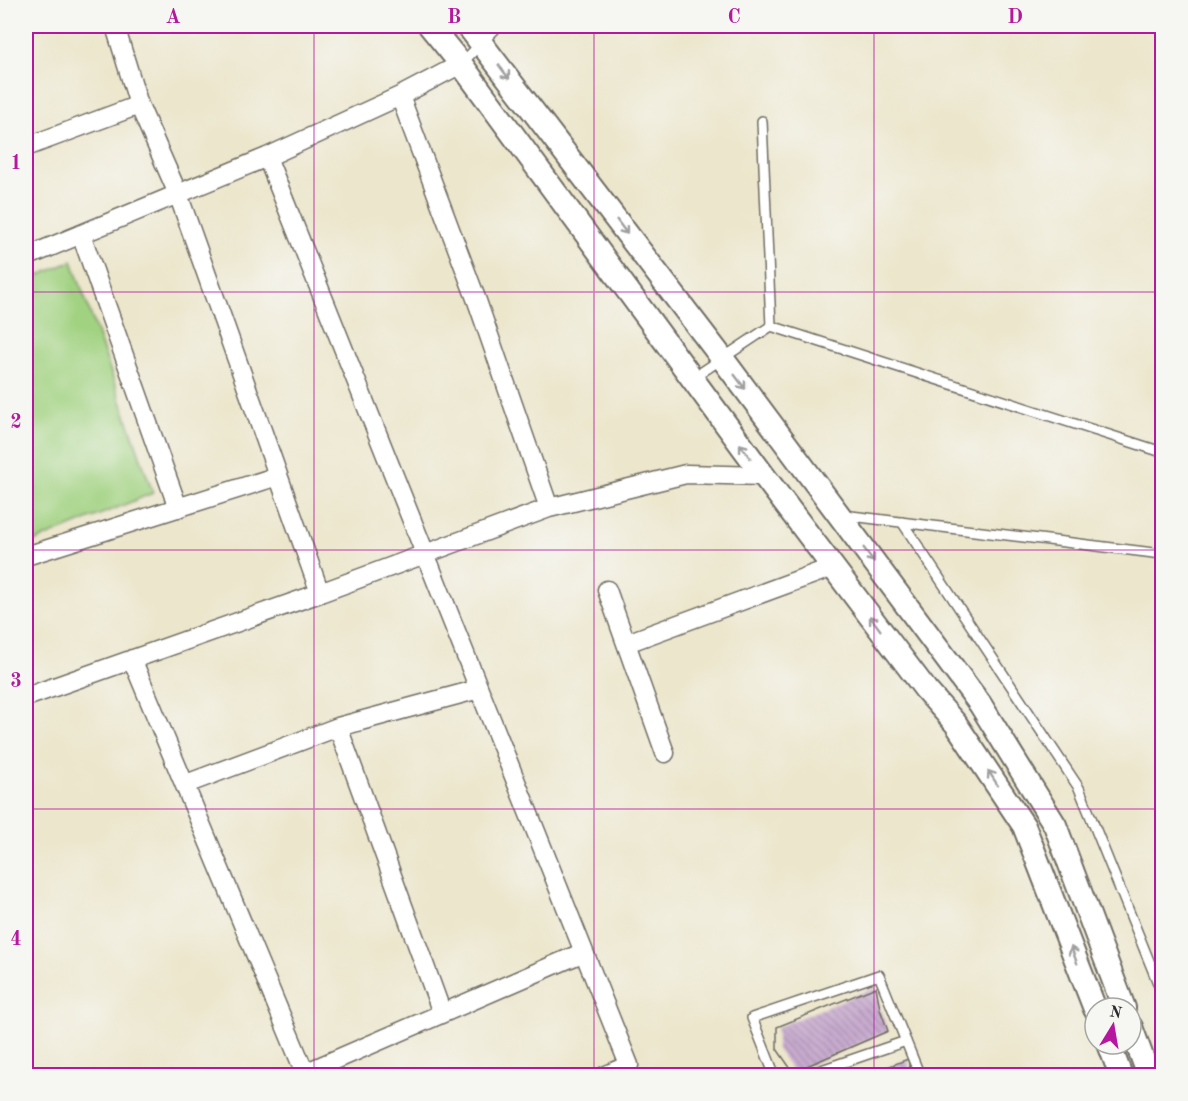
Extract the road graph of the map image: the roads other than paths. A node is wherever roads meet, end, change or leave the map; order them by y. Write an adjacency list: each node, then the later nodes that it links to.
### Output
1 (115, 26): 7 (street)
2 (430, 26): 5 (street)
3 (498, 26): 4 (lane)
4 (475, 34): 5 (lane); 15 (street, one-way to 15)
5 (461, 64): 6 (street); 16 (street)
6 (400, 96): 10 (street); 21 (street)
7 (139, 105): 9 (street); 11 (street)
8 (762, 122): 14 (lane)
9 (26, 147)
10 (267, 157): 11 (street); 24 (street)
11 (178, 194): 12 (street); 18 (street)
12 (81, 234): 13 (street); 20 (street)
13 (26, 257)
14 (771, 326): 15 (lane); 17 (lane)
15 (722, 358): 16 (lane); 22 (street, one-way to 22)
16 (691, 378): 19 (street, one-way to 16)
17 (1162, 452)
18 (278, 476): 20 (street); 29 (street)
19 (764, 477): 21 (street); 27 (street)
20 (178, 508): 26 (street)
21 (549, 508): 24 (street)
22 (838, 514): 23 (lane); 40 (street, one-way to 40)
23 (902, 522): 25 (lane); 38 (lane)
24 (425, 553): 29 (street); 32 (street)
25 (1162, 554)
26 (26, 556)
27 (833, 567): 30 (street); 39 (street, one-way to 27)
28 (607, 590): 30 (street)
29 (320, 593): 31 (street)
30 (627, 643): 35 (street)
31 (132, 659): 33 (street); 36 (street)
32 (479, 689): 34 (street); 37 (street)
33 (26, 697)
34 (338, 727): 36 (street); 41 (street)
35 (665, 753)
36 (186, 784): 45 (street)
37 (584, 952): 41 (street); 46 (street)
38 (1162, 993)
39 (1090, 996)
40 (1119, 996)
41 (442, 1013): 45 (street)
42 (906, 1041): 47 (lane); 48 (lane); 49 (lane)
43 (1113, 1056): 50 (street)
44 (1142, 1056): 51 (street)
45 (305, 1074)
46 (604, 1076)
47 (775, 1076)
48 (804, 1076)
49 (920, 1076)
50 (1121, 1076)
51 (1149, 1076)

